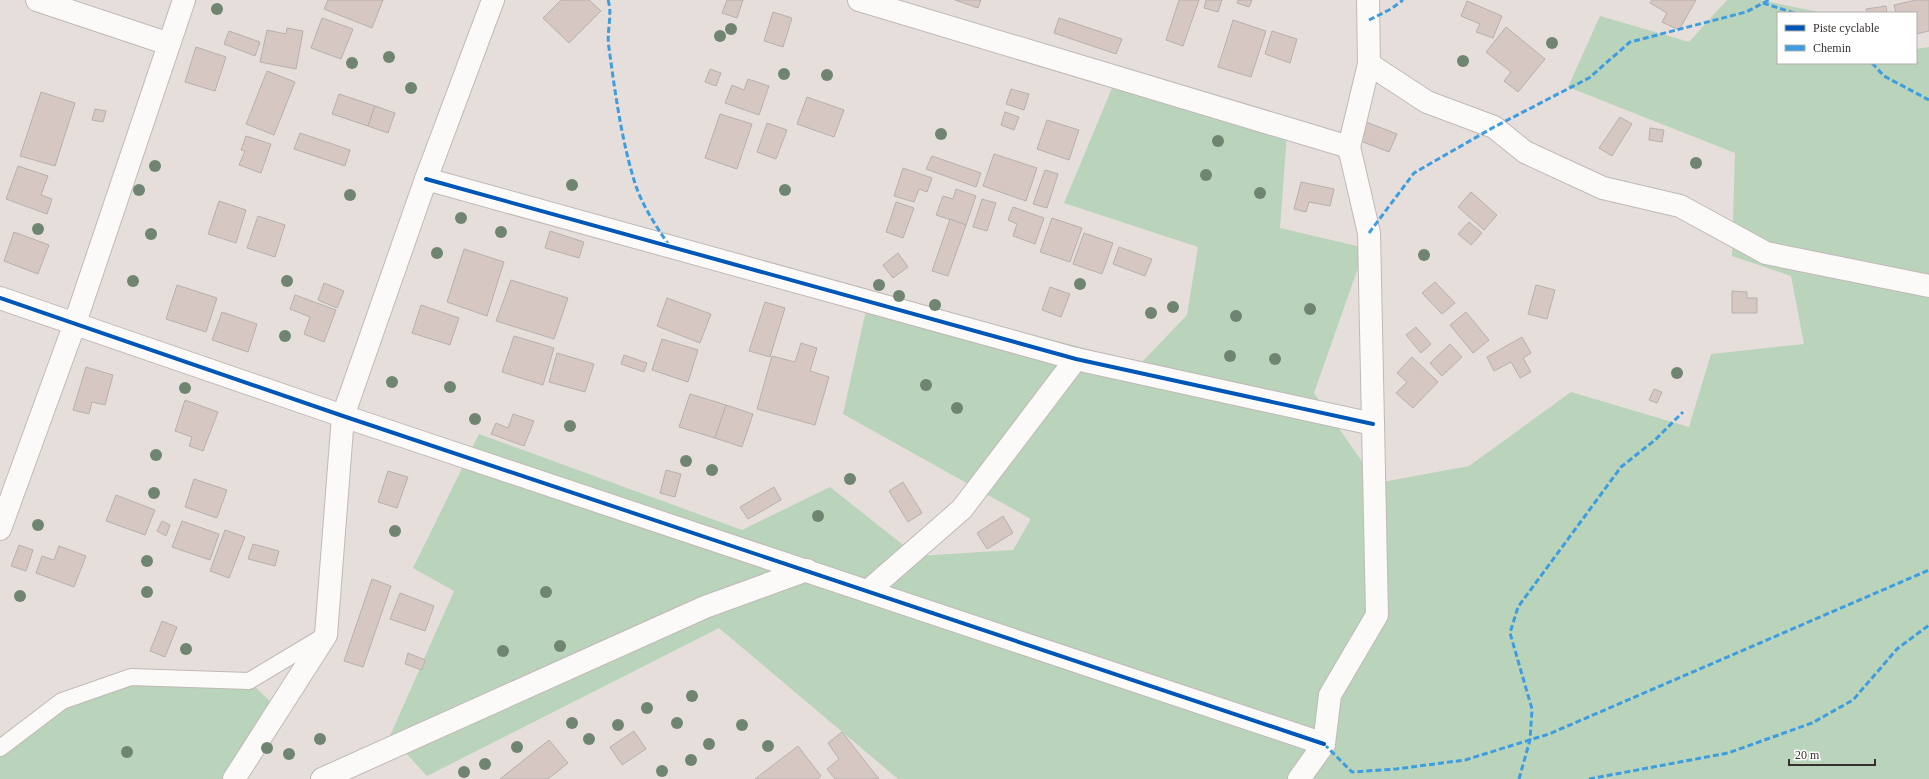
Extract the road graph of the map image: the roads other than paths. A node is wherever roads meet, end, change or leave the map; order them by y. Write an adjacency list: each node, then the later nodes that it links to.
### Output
1 (37, 0): 6 (street)
2 (184, 0): 6 (street)
3 (492, 0): 9 (street)
4 (859, 0): 8 (street)
5 (1368, 0): 7 (street)
6 (169, 44): 12 (street)
7 (1369, 64): 8 (street); 10 (street)
8 (1349, 147): 15 (street)
9 (426, 179): 13 (street); 14 (street)
10 (1929, 286)
11 (0, 298): 12 (street)
12 (75, 323): 14 (street); 16 (street)
13 (1076, 359): 15 (street); 18 (street)
14 (343, 416): 17 (street); 19 (street)
15 (1373, 424): 20 (street)
16 (0, 529)
17 (807, 570): 18 (street); 23 (street)
18 (868, 591): 20 (street)
19 (326, 635): 21 (lane); 22 (street)
20 (1324, 744): 24 (street)
21 (0, 748)
22 (234, 779)
23 (322, 779)
24 (1299, 779)

